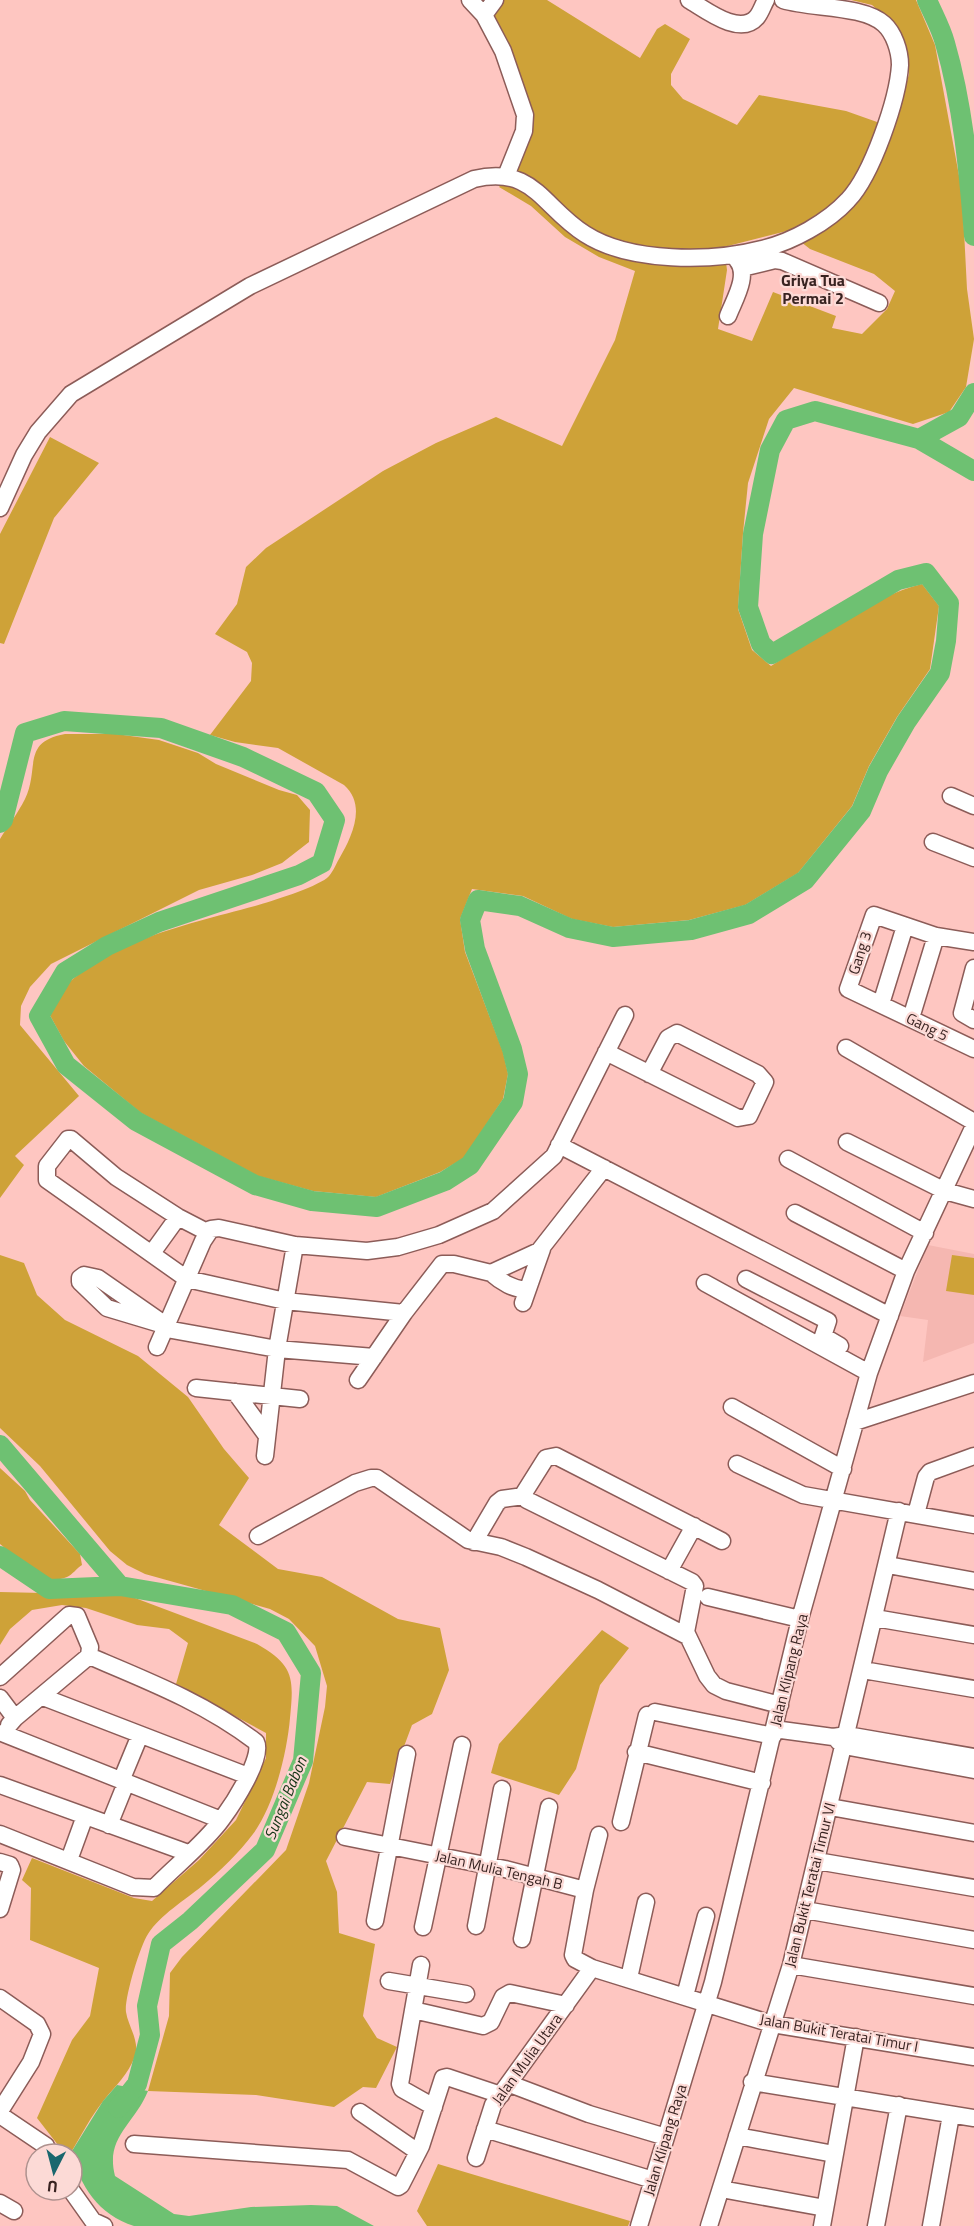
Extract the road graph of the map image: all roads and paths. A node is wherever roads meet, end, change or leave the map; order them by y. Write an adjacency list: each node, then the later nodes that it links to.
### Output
1 (470, 0): 6 (street)
2 (495, 0): 6 (street)
3 (689, 0): 4 (street)
4 (766, 0)
5 (783, 0): 8 (street)
6 (484, 15): 7 (street)
7 (506, 176): 8 (street); 11 (street)
8 (737, 261): 9 (street); 10 (street)
9 (879, 303)
10 (728, 316)
11 (0, 508)
12 (951, 796): 13 (street)
13 (974, 806)
14 (933, 842): 15 (street)
15 (974, 858)
16 (905, 926): 17 (street, Gang 3); 20 (street); 20 (street, Gang 3)
17 (936, 936): 18 (street, Gang 3); 22 (street)
18 (974, 942)
19 (974, 968): 23 (street)
20 (881, 1004): 22 (street, Gang 5)
21 (625, 1015): 26 (street)
22 (911, 1018): 25 (street, Gang 5)
23 (974, 1020)
24 (846, 1048): 28 (street)
25 (974, 1049)
26 (606, 1052): 27 (street); 30 (street)
27 (649, 1074): 27 (street)
28 (974, 1124): 33 (street, Jalan Klipang Raya)
29 (847, 1142): 33 (street)
30 (559, 1145): 32 (street); 39 (street)
31 (788, 1159): 38 (street)
32 (604, 1168): 40 (street); 49 (street)
33 (945, 1191): 34 (street); 38 (street, Jalan Klipang Raya)
34 (974, 1199)
35 (795, 1213): 42 (street)
36 (178, 1217): 37 (street); 41 (street); 41 (street)
37 (207, 1232): 39 (street); 44 (street)
38 (925, 1233): 42 (street, Jalan Klipang Raya)
39 (296, 1245): 47 (street)
40 (542, 1249): 43 (street); 43 (street)
41 (152, 1253): 44 (street)
42 (906, 1271): 49 (street, Jalan Klipang Raya)
43 (491, 1273): 48 (street)
44 (187, 1279): 47 (street); 50 (street)
45 (746, 1279): 54 (street)
46 (705, 1283): 54 (street)
47 (285, 1301): 48 (street); 52 (street)
48 (404, 1313): 53 (street)
49 (890, 1317): 54 (street, Jalan Klipang Raya)
50 (167, 1326): 50 (street); 51 (street); 52 (street)
51 (157, 1347)
52 (277, 1349): 53 (street); 59 (street)
53 (374, 1357): 55 (street)
54 (871, 1368): 62 (street, Jalan Klipang Raya)
55 (358, 1380)
56 (974, 1383): 62 (street)
57 (196, 1388): 58 (street)
58 (235, 1392): 59 (street); 63 (street)
59 (272, 1396): 60 (street); 63 (street)
60 (300, 1399)
61 (732, 1407): 68 (street)
62 (855, 1422): 68 (street, Jalan Klipang Raya)
63 (267, 1436): 64 (street)
64 (265, 1456)
65 (974, 1456): 67 (street)
66 (737, 1464): 71 (street)
67 (953, 1464): 69 (street); 73 (street)
68 (843, 1468): 71 (street, Jalan Klipang Raya)
69 (974, 1468)
70 (524, 1496): 75 (street); 78 (street); 80 (street)
71 (835, 1502): 72 (street); 84 (street, Jalan Klipang Raya)
72 (899, 1511): 73 (street); 79 (street, Jalan Bukit Teratai Timur VI)
73 (916, 1514): 74 (street)
74 (974, 1525)
75 (694, 1526): 77 (street); 80 (street)
76 (258, 1536): 78 (street)
77 (722, 1541)
78 (474, 1542): 86 (street)
79 (888, 1565): 81 (street); 83 (street, Jalan Bukit Teratai Timur VI)
80 (669, 1571): 86 (street)
81 (974, 1581)
82 (708, 1597): 84 (street)
83 (875, 1618): 85 (street); 88 (street, Jalan Bukit Teratai Timur VI)
84 (801, 1619): 93 (street, Jalan Klipang Raya)
85 (974, 1635)
86 (687, 1636): 93 (street)
87 (89, 1656): 89 (street); 91 (street); 104 (street)
88 (862, 1670): 90 (street); 98 (street, Jalan Bukit Teratai Timur VI)
89 (0, 1677)
90 (974, 1689)
91 (43, 1697): 94 (street); 97 (street)
92 (0, 1698): 94 (street)
93 (780, 1704): 95 (street, Jalan Klipang Raya)
94 (15, 1718): 96 (street)
95 (773, 1732): 98 (street); 100 (street); 106 (street, Jalan Klipang Raya)
96 (1, 1734): 105 (street)
97 (140, 1735): 104 (street); 105 (street)
98 (841, 1740): 102 (street); 103 (street); 109 (street, Jalan Bukit Teratai Timur VI)
99 (462, 1745): 121 (street)
100 (636, 1752): 106 (street); 113 (street)
101 (407, 1754): 119 (street)
102 (974, 1757)
103 (974, 1770)
104 (248, 1776): 112 (street)
105 (124, 1781): 112 (street); 114 (street)
106 (762, 1783): 148 (street, Jalan Klipang Raya)
107 (0, 1785): 111 (street)
108 (502, 1789): 125 (street)
109 (830, 1807): 115 (street); 123 (street, Jalan Bukit Teratai Timur VI)
110 (549, 1808): 126 (street)
111 (85, 1816): 114 (street); 122 (street)
112 (221, 1820): 120 (street)
113 (621, 1822)
114 (109, 1825): 120 (street)
115 (974, 1833)
116 (0, 1834): 122 (street)
117 (599, 1835): 128 (street)
118 (345, 1837): 119 (street, Jalan Mulia Tengah B)
119 (390, 1845): 121 (street, Jalan Mulia Tengah B); 133 (street)
120 (188, 1853): 122 (street)
121 (437, 1856): 125 (street, Jalan Mulia Tengah B); 135 (street)
122 (69, 1860)
123 (817, 1861): 127 (street); 131 (street, Jalan Bukit Teratai Timur VI)
124 (0, 1862): 130 (street)
125 (487, 1866): 126 (street, Jalan Mulia Tengah B); 134 (street)
126 (533, 1878): 128 (street, Jalan Mulia Tengah B); 136 (street)
127 (974, 1888)
128 (585, 1890): 140 (street, Jalan Bukit Teratai Timur I)
129 (646, 1902): 141 (street)
130 (0, 1909)
131 (805, 1911): 137 (street); 139 (street, Jalan Bukit Teratai Timur VI)
132 (706, 1916): 145 (street)
133 (375, 1921)
134 (476, 1926)
135 (423, 1927)
136 (522, 1940)
137 (974, 1940)
138 (421, 1965): 143 (street)
139 (791, 1965): 146 (street); 151 (street, Jalan Bukit Teratai Timur VI)
140 (592, 1968): 141 (street, Jalan Bukit Teratai Timur I); 149 (street, Jalan Mulia Utara)
141 (629, 1978): 145 (street, Jalan Bukit Teratai Timur I)
142 (389, 1981): 143 (street)
143 (417, 1986): 144 (street); 150 (street)
144 (465, 1994)
145 (685, 1996): 148 (street, Jalan Bukit Teratai Timur I)
146 (974, 1996)
147 (0, 1998): 160 (street)
148 (706, 2004): 151 (street, Jalan Bukit Teratai Timur I); 165 (street, Jalan Klipang Raya)
149 (566, 2005): 150 (street); 155 (street, Jalan Mulia Utara)
150 (412, 2010): 158 (street)
151 (772, 2024): 152 (street, Jalan Bukit Teratai Timur I); 154 (street, Jalan Bukit Teratai Timur VI)
152 (856, 2037): 153 (street, Jalan Bukit Teratai Timur I); 156 (street)
153 (974, 2056)
154 (752, 2082): 156 (street); 164 (street, Jalan Bukit Teratai Timur VI)
155 (506, 2090): 158 (street); 163 (street, Jalan Mulia Utara); 165 (street)
156 (844, 2097): 157 (street); 169 (street)
157 (899, 2105): 161 (street); 179 (street)
158 (434, 2107): 168 (street)
159 (360, 2112): 168 (street)
160 (0, 2113): 166 (street)
161 (951, 2115): 162 (street); 180 (street)
162 (974, 2118)
163 (485, 2129): 170 (street, Jalan Mulia Utara); 171 (street)
164 (737, 2136): 169 (street); 172 (street, Jalan Bukit Teratai Timur VI)
165 (666, 2138): 171 (street, Jalan Klipang Raya)
166 (40, 2142)
167 (134, 2144): 168 (street)
168 (418, 2152)
169 (834, 2154): 174 (street)
170 (476, 2158)
171 (653, 2180): 176 (street, Jalan Klipang Raya)
172 (721, 2189): 174 (street); 177 (street, Jalan Bukit Teratai Timur VI)
173 (80, 2202): 175 (street)
174 (825, 2208): 178 (street)
175 (104, 2226)
176 (639, 2226)
177 (709, 2226)
178 (822, 2226)
179 (876, 2226)
180 (931, 2226)

